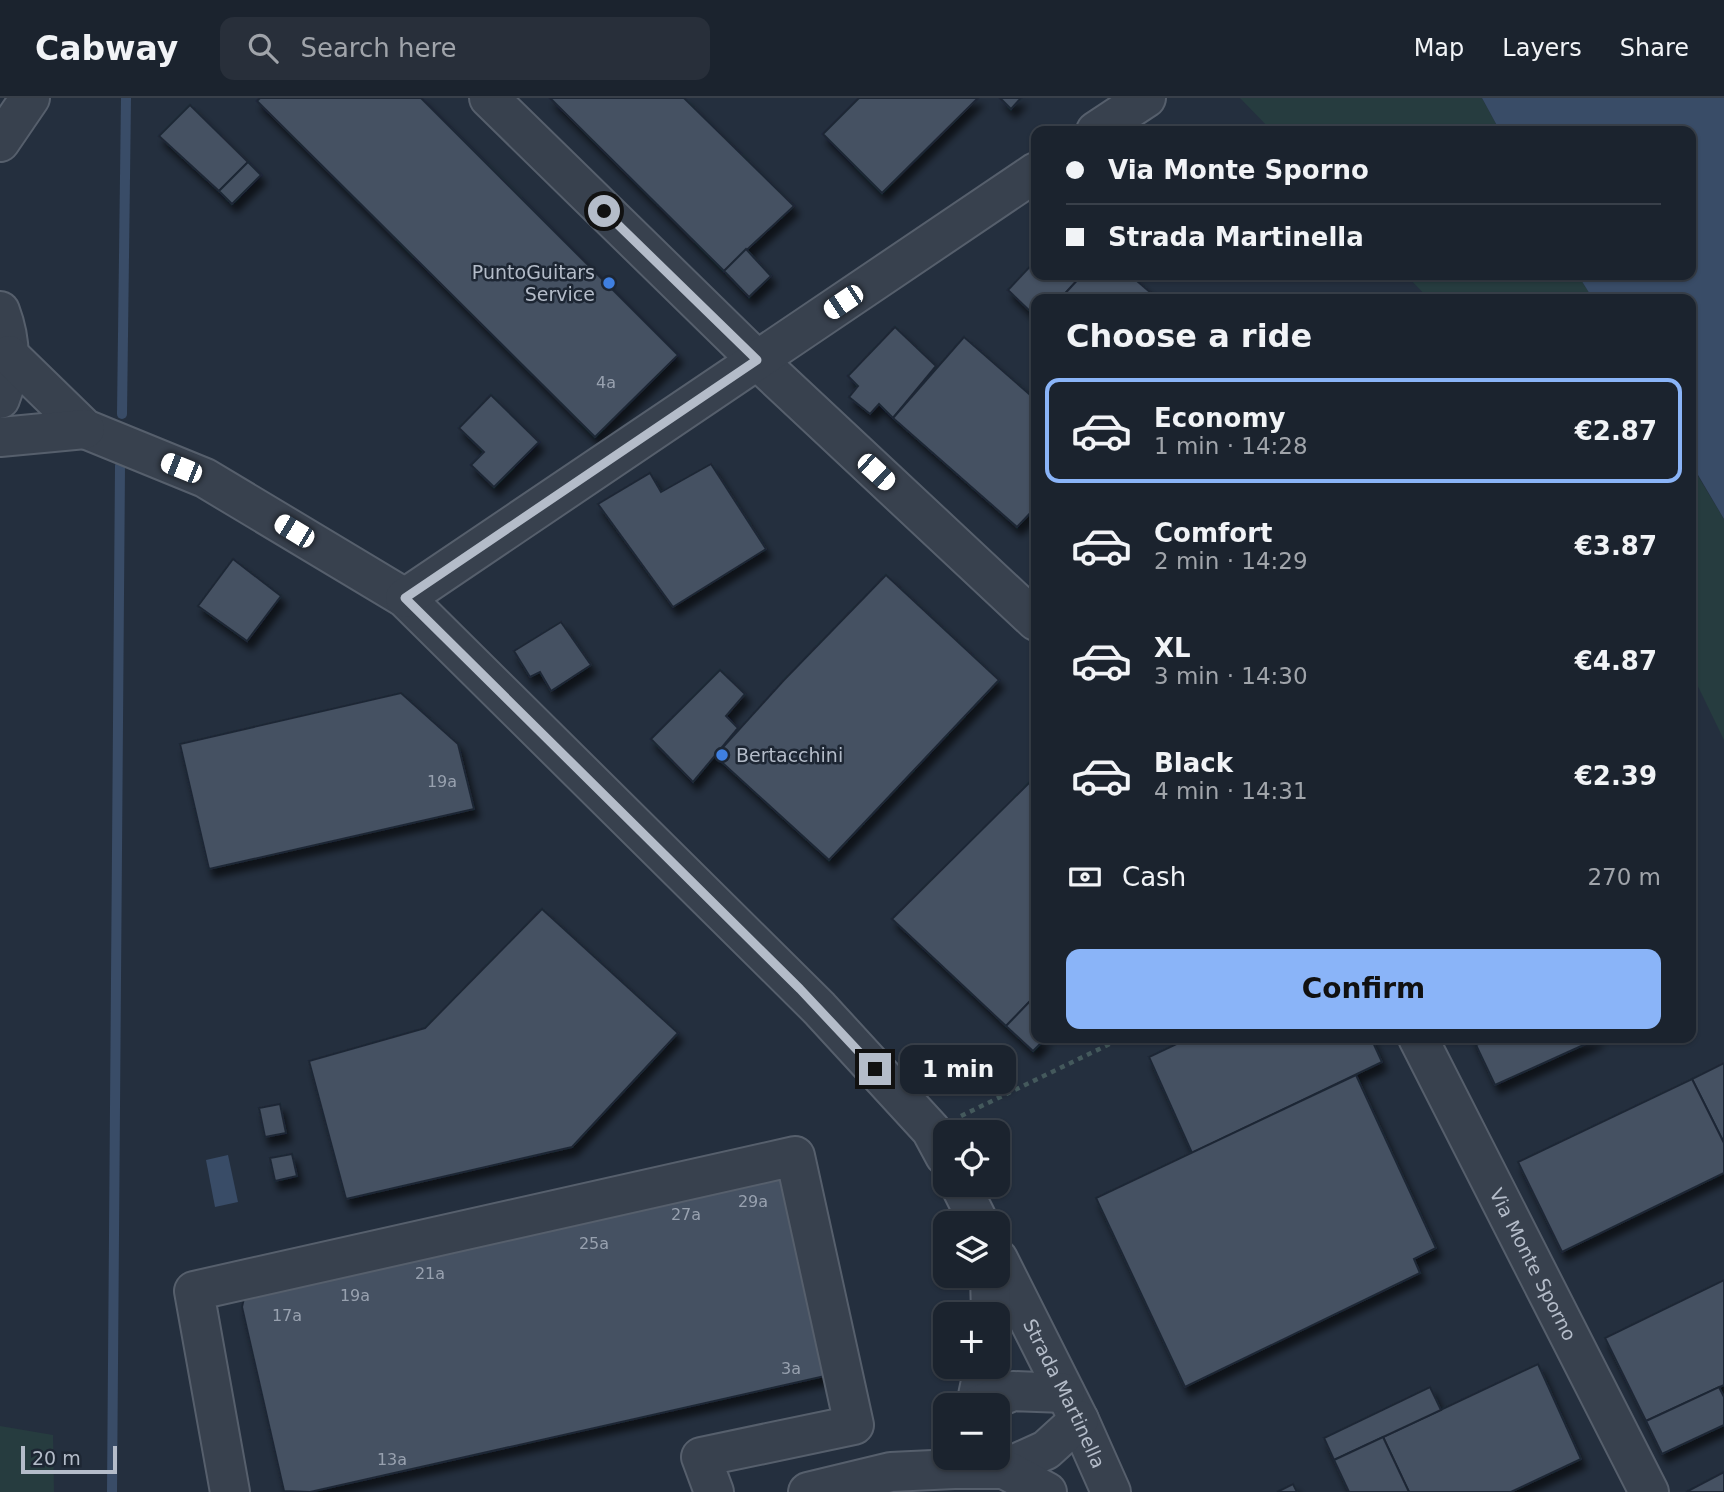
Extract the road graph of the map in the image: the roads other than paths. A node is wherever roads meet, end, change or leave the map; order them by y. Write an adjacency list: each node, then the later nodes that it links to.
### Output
1 (30, 98): 5 (street)
2 (489, 98): 9 (street)
3 (1146, 98): 4 (street)
4 (1104, 126)
5 (0, 142)
6 (1031, 175): 9 (street)
7 (0, 311): 8 (street)
8 (9, 355): 10 (street); 11 (street)
9 (757, 360): 13 (street); 14 (street)
10 (0, 399)
11 (85, 429): 12 (street); 13 (street)
12 (0, 437)
13 (405, 598): 16 (street)
14 (1031, 616)
15 (1421, 1043): 30 (street, Via Monte Sporno)
16 (933, 1137)
17 (1010, 1283): 19 (street, Strada Martinella)
18 (1008, 1393): 19 (street)
19 (1072, 1407): 21 (street); 29 (street, Strada Martinella)
20 (933, 1451): 24 (street)
21 (1010, 1466)
22 (966, 1470): 24 (street)
23 (1006, 1470): 28 (street)
24 (891, 1472): 27 (street)
25 (230, 1492): 26 (street)
26 (714, 1492)
27 (808, 1492)
28 (1047, 1492)
29 (1111, 1492)
30 (1648, 1492)

